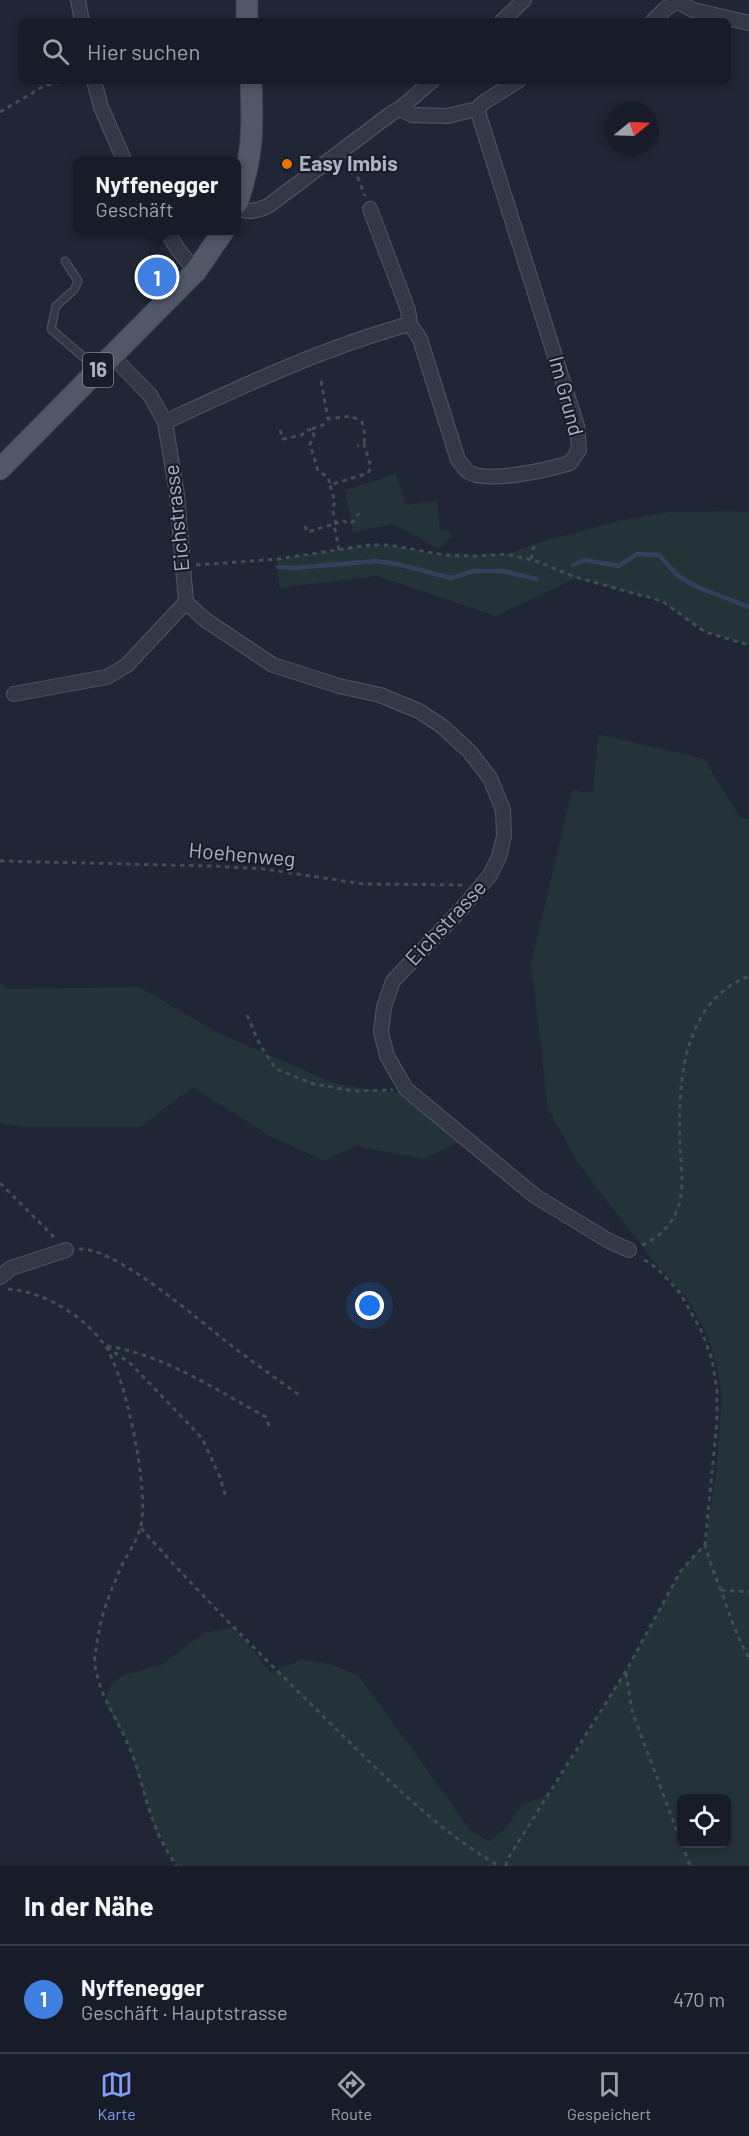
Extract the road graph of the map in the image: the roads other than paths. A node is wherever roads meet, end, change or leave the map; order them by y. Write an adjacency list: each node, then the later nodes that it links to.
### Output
1 (78, 0): 5 (street)
2 (246, 0): 6 (main road)
3 (524, 0): 7 (street)
4 (678, 1): 8 (street); 9 (street)
5 (81, 18)
6 (247, 18)
7 (505, 18)
8 (656, 18)
9 (727, 18)
10 (731, 19): 11 (street)
11 (749, 23)
12 (95, 84): 18 (street)
13 (251, 84): 19 (main road)
14 (428, 84): 16 (street)
15 (513, 84): 17 (street)
16 (401, 109): 17 (street); 21 (street)
17 (477, 110): 26 (street, Im Grund)
18 (123, 157)
19 (241, 190)
20 (370, 209): 26 (street, Im Grund)
21 (241, 210)
22 (168, 235): 25 (street)
23 (221, 235): 25 (main road, 16)
24 (65, 261): 27 (lane)
25 (196, 271): 27 (main road, 16)
26 (410, 324): 28 (street)
27 (105, 363): 28 (street, Eichstrasse); 29 (main road, 16)
28 (165, 422): 30 (street, Eichstrasse)
29 (0, 469)
30 (186, 602): 31 (street); 33 (street, Eichstrasse)
31 (14, 694)
32 (66, 1250): 34 (street)
33 (629, 1250)
34 (3, 1283)

